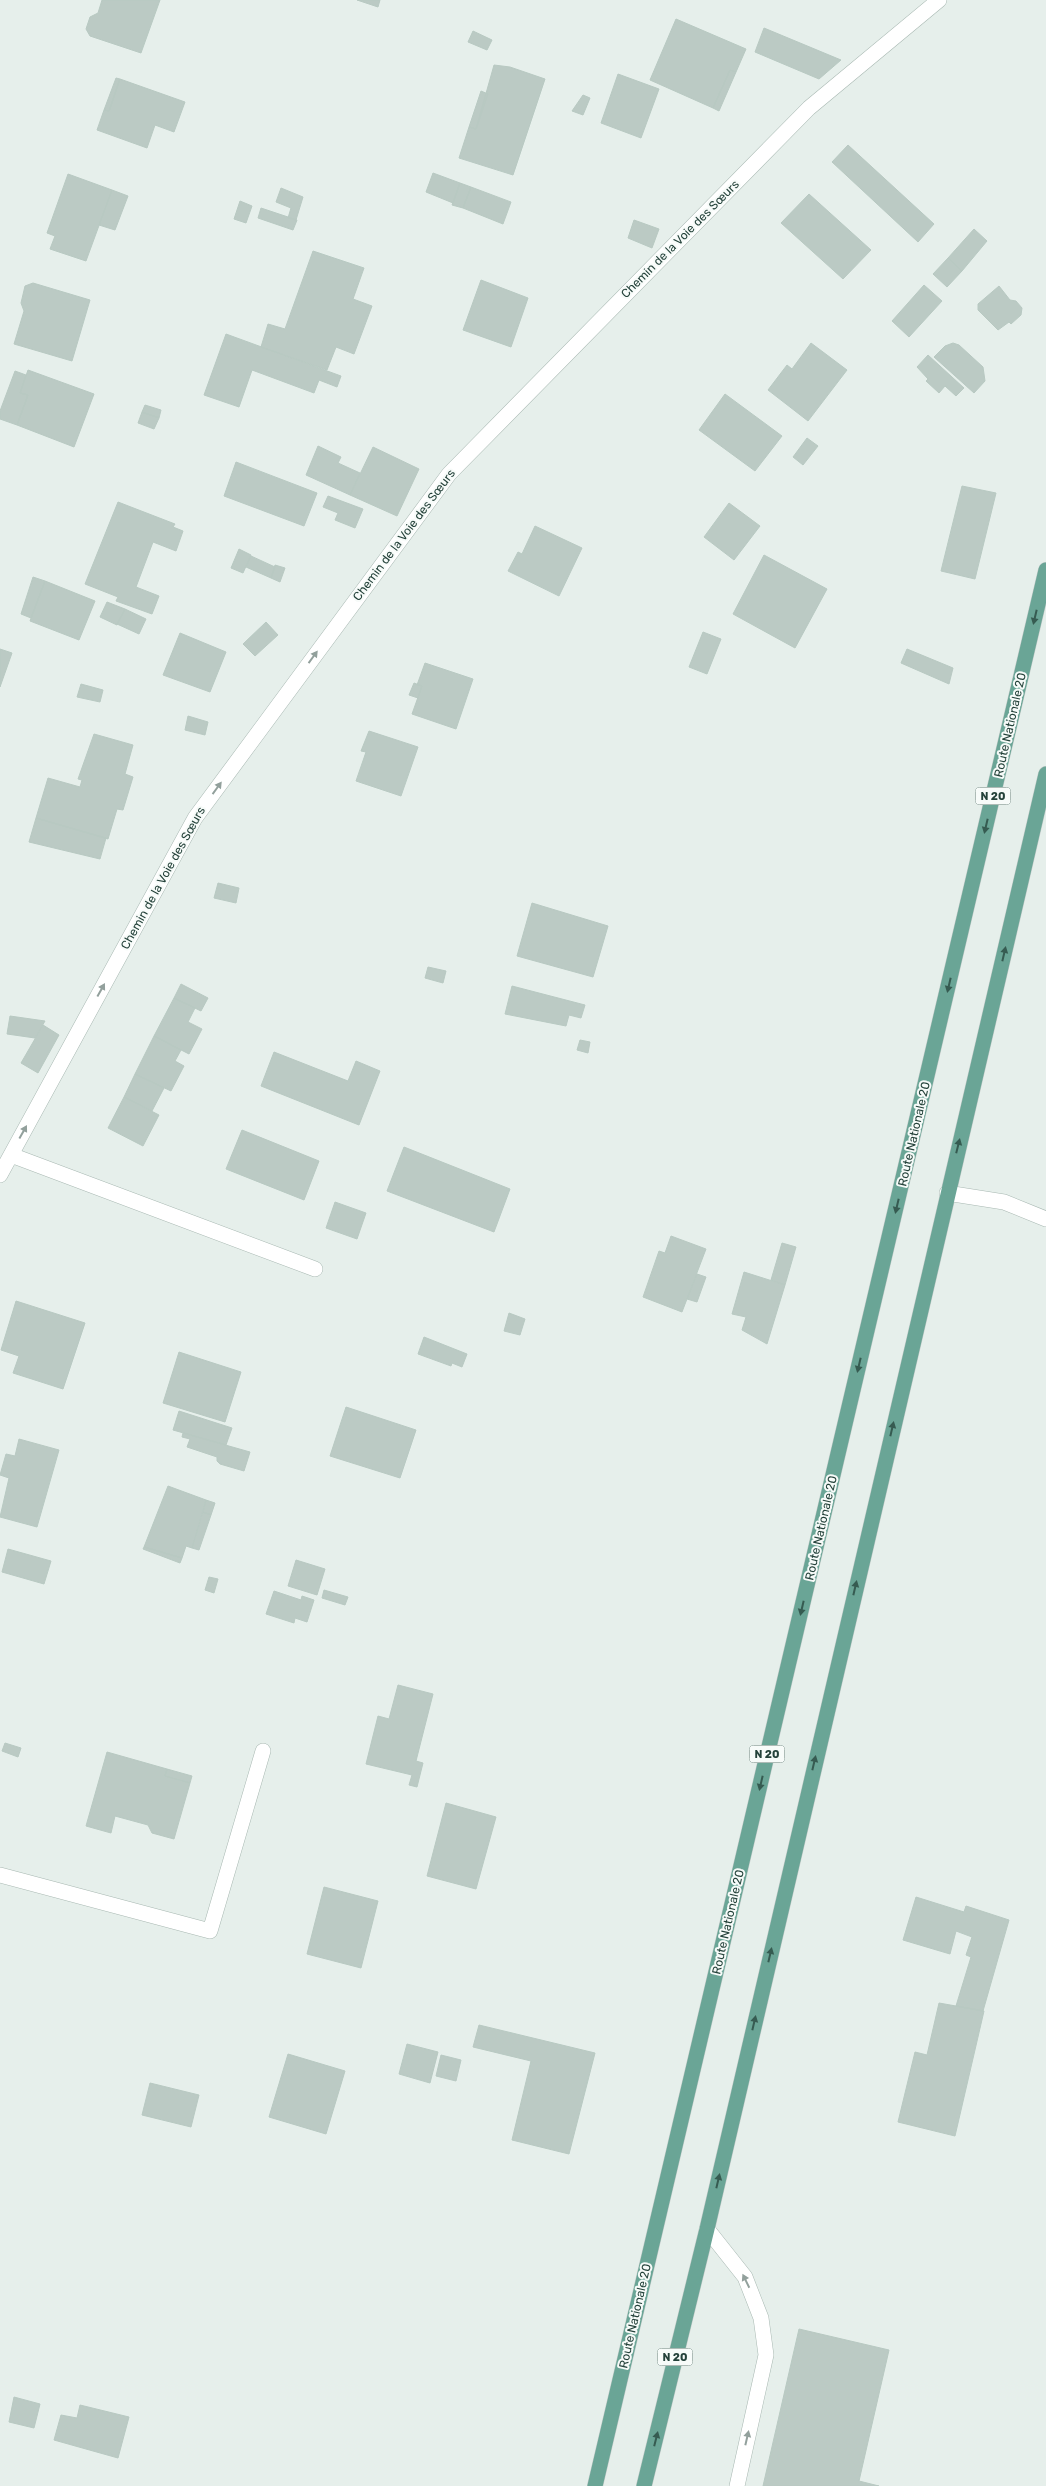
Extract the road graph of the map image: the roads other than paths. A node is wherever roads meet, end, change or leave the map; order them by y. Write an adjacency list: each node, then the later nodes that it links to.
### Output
1 (940, 0): 4 (lane, Chemin de la Voie des Sœurs, one-way to 1)
2 (1046, 570): 12 (main road, Route Nationale 20 / N 20, one-way to 12)
3 (1046, 774): 6 (main road, N 20, one-way to 3)
4 (11, 1155): 5 (lane, Chemin de la Voie des Sœurs); 8 (lane)
5 (0, 1175)
6 (947, 1193): 7 (lane); 11 (main road, N 20, one-way to 6)
7 (1046, 1219)
8 (315, 1269)
9 (264, 1751): 10 (lane)
10 (0, 1875)
11 (707, 2229): 13 (main road, N 20, one-way to 11); 14 (lane, one-way to 11)
12 (595, 2486)
13 (644, 2486)
14 (737, 2486)

